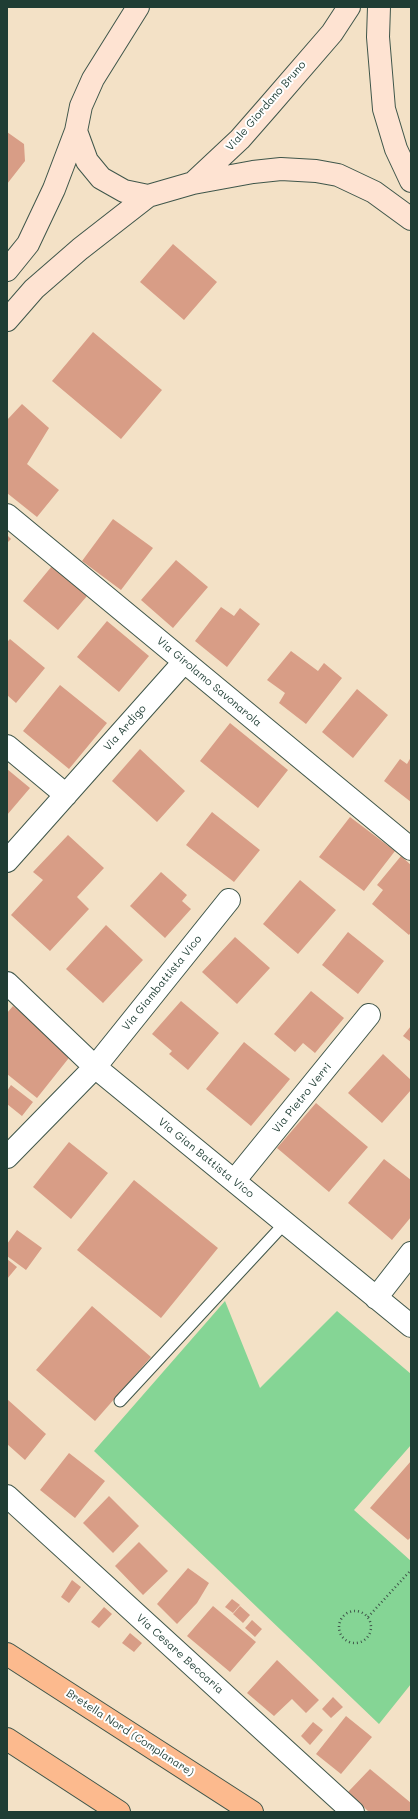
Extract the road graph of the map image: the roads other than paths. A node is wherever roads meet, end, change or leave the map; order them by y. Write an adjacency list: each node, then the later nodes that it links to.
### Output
1 (349, 7): 6 (main road, Viale Giordano Bruno)
2 (379, 7): 5 (main road)
3 (135, 9): 4 (main road)
4 (76, 131): 7 (main road, Viale Giordano Bruno); 9 (main road)
5 (411, 181)
6 (193, 183): 7 (main road, Viale Giordano Bruno); 8 (main road)
7 (148, 196): 10 (main road, Viale Giordano Bruno)
8 (411, 219)
9 (7, 270)
10 (7, 320)
11 (7, 515): 12 (street, Via Girolamo Savonarola)
12 (184, 662): 14 (street, Via Ardigo); 15 (street, Via Girolamo Savonarola)
13 (7, 746): 14 (street)
14 (66, 795): 16 (street, Via Ardigo)
15 (411, 849)
16 (7, 861)
17 (229, 900): 20 (street, Via Giambattista Vico)
18 (7, 983): 20 (street, Via Gian Battista Vico)
19 (369, 1016): 22 (street, Via Pietro Verri)
20 (95, 1067): 21 (street, Via Giambattista Vico); 22 (street, Via Gian Battista Vico)
21 (7, 1157)
22 (234, 1181): 23 (street, Via Gian Battista Vico)
23 (285, 1223): 25 (street, Via Gian Battista Vico); 27 (lane)
24 (411, 1253): 25 (street)
25 (376, 1298): 26 (street, Via Gian Battista Vico)
26 (411, 1326)
27 (120, 1401)
28 (7, 1496): 33 (street, Via Cesare Beccaria)
29 (7, 1654): 32 (main road, Bretella Nord (Complanare))
30 (7, 1739): 31 (main road)
31 (119, 1812)
32 (252, 1812)
33 (353, 1812)

